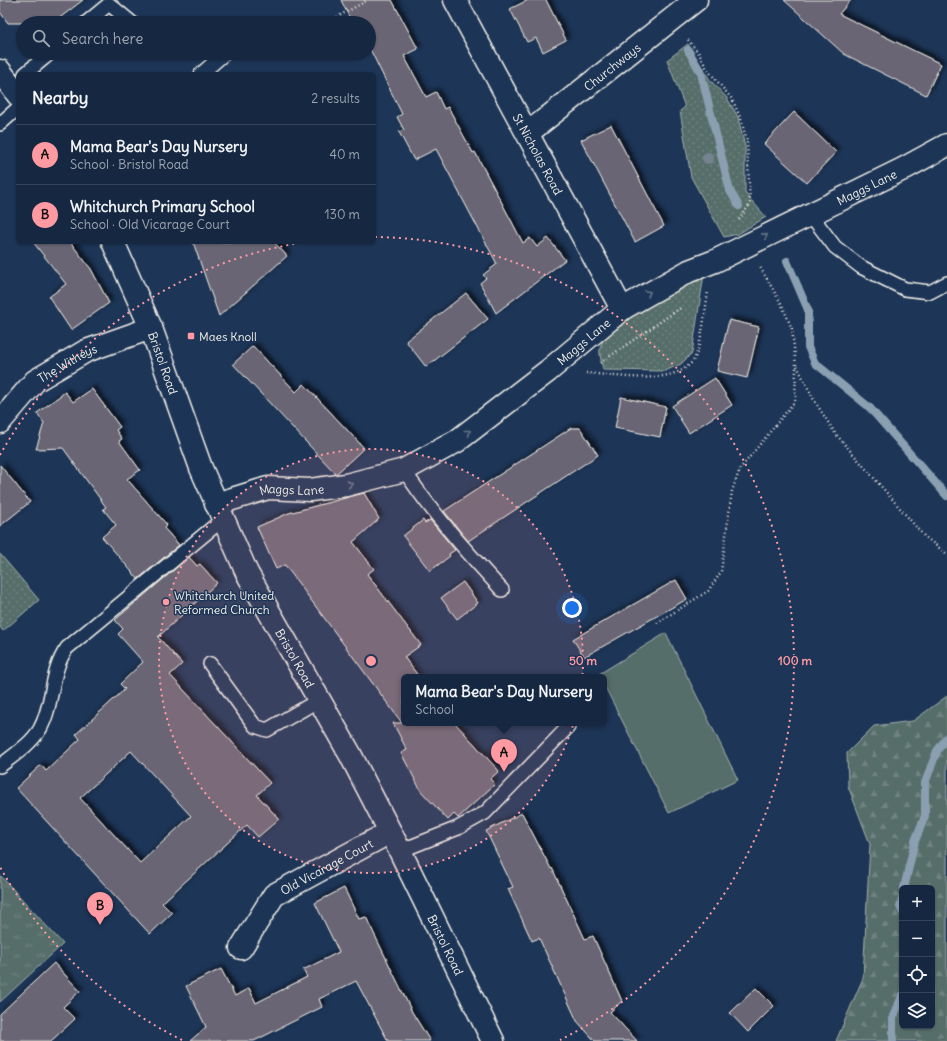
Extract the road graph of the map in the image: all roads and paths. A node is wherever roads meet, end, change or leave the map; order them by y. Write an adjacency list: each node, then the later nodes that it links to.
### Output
1 (368, 0): 6 (path)
2 (455, 0): 14 (main road, St Nicholas Road)
3 (696, 0): 7 (main road, Churchways)
4 (94, 16): 5 (lane)
5 (124, 16)
6 (339, 16)
7 (671, 19): 14 (main road, Churchways); 17 (path)
8 (41, 60): 10 (lane)
9 (217, 60): 11 (lane)
10 (26, 72)
11 (203, 72)
12 (16, 110): 13 (lane)
13 (0, 124)
14 (528, 133): 23 (main road, St Nicholas Road)
15 (947, 145): 16 (main road, Maggs Lane)
16 (810, 214): 19 (main road, Maggs Lane, one-way to 16); 20 (lane)
17 (738, 222)
18 (114, 244): 24 (main road, Bristol Road)
19 (747, 245): 23 (main road, Maggs Lane, one-way to 19); 26 (path)
20 (947, 283)
21 (702, 293): 29 (path)
22 (683, 306): 25 (path)
23 (622, 309): 28 (main road, Maggs Lane)
24 (151, 328): 30 (main road, The Witheys); 32 (main road, Bristol Road)
25 (599, 364)
26 (796, 366): 33 (path); 35 (path)
27 (593, 369): 29 (path)
28 (548, 371): 29 (path); 31 (main road, Maggs Lane, one-way to 28)
29 (586, 373)
30 (0, 422)
31 (404, 470): 32 (main road, Maggs Lane, one-way to 31); 34 (lane)
32 (219, 512): 37 (main road, Bristol Road); 39 (lane)
33 (947, 554)
34 (502, 590)
35 (657, 622)
36 (210, 664): 37 (lane)
37 (319, 700): 40 (main road, Bristol Road)
38 (568, 727): 41 (lane)
39 (0, 766)
40 (390, 832): 41 (main road, Bristol Road); 42 (main road, Old Vicarage Court)
41 (400, 851): 43 (main road, Bristol Road)
42 (241, 948)
43 (493, 1041)

